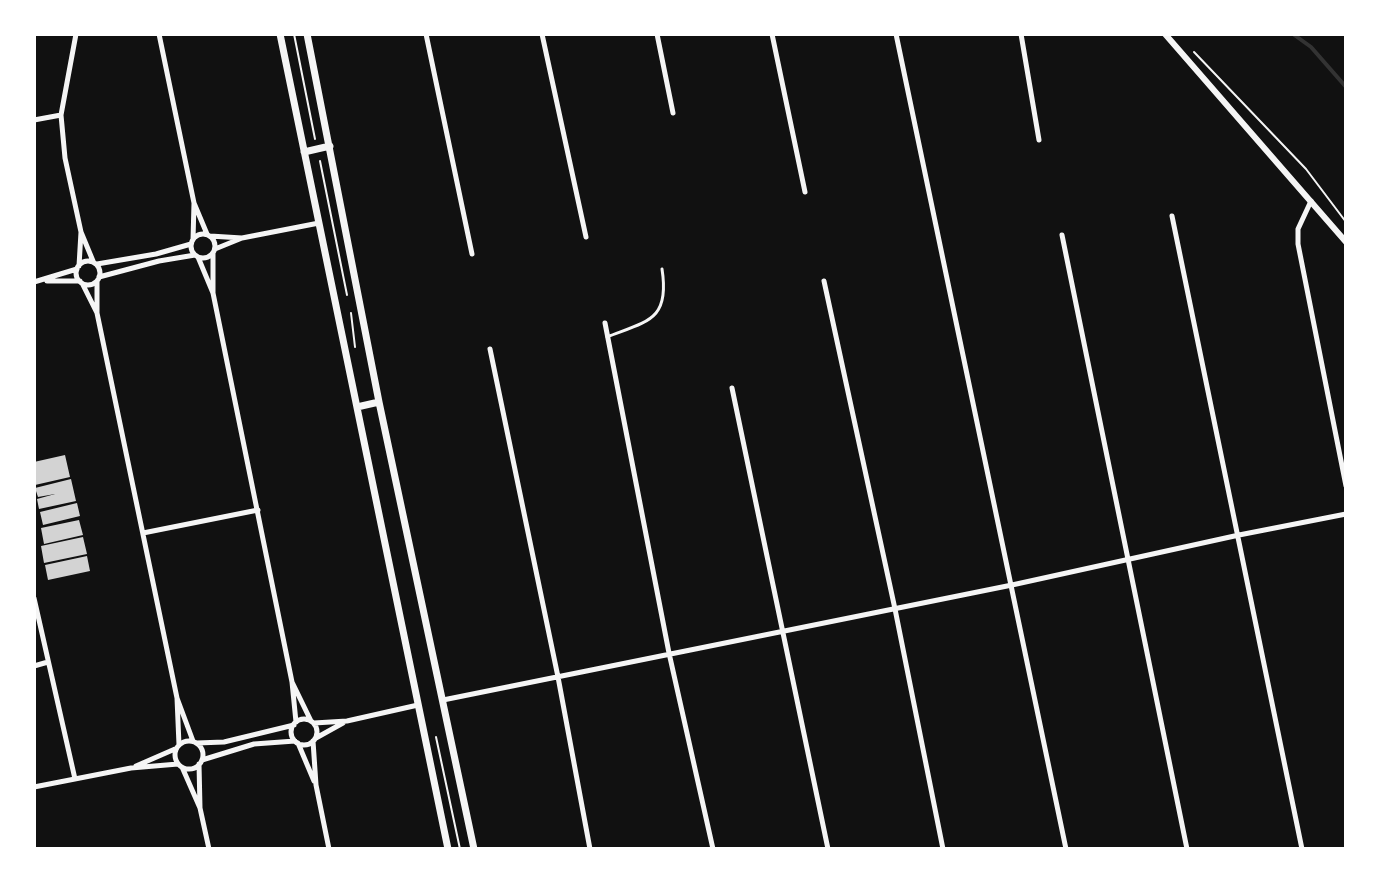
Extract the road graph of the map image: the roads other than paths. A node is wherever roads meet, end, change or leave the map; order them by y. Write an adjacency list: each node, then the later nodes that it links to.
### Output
1 (76, 34): 13 (street)
2 (159, 34): 20 (street)
3 (280, 34): 17 (main road)
4 (307, 34): 16 (main road)
5 (426, 34): 31 (street)
6 (542, 34): 26 (street)
7 (657, 34): 12 (street)
8 (772, 34): 18 (street)
9 (896, 34): 56 (street)
10 (1021, 34): 15 (street)
11 (1165, 34): 19 (street)
12 (673, 113)
13 (61, 115): 14 (street); 23 (street)
14 (34, 120)
15 (1039, 140)
16 (330, 146): 17 (main road); 48 (main road)
17 (304, 152): 22 (main road)
18 (805, 192)
19 (1311, 201): 29 (street); 50 (street)
20 (194, 203): 24 (street); 28 (street)
21 (1172, 216): 54 (street)
22 (319, 223): 27 (street); 49 (main road)
23 (81, 232): 34 (street); 35 (street)
24 (208, 235): 27 (street); 28 (street); 30 (street)
25 (1062, 235): 55 (street)
26 (586, 237)
27 (242, 238): 30 (street)
28 (192, 242): 32 (street); 33 (street)
29 (1346, 242)
30 (214, 251): 32 (street); 42 (street)
31 (472, 254)
32 (197, 256): 33 (street); 42 (street)
33 (158, 257): 34 (street); 37 (street)
34 (95, 263): 35 (street); 37 (street)
35 (78, 267): 38 (street); 41 (street)
36 (662, 269): 45 (lane)
37 (98, 279): 41 (street); 43 (street)
38 (42, 280): 40 (street); 41 (street)
39 (824, 281): 58 (street)
40 (34, 282)
41 (81, 283): 43 (street)
42 (213, 293): 51 (street)
43 (97, 313): 53 (street)
44 (605, 323): 45 (street)
45 (607, 337): 60 (street)
46 (490, 349): 63 (street)
47 (732, 388): 59 (street)
48 (379, 402): 49 (main road); 66 (main road)
49 (357, 407): 67 (main road)
50 (1346, 486)
51 (258, 510): 53 (street); 64 (street)
52 (1346, 514): 54 (street)
53 (143, 533): 65 (street)
54 (1239, 535): 55 (street); 92 (street)
55 (1127, 560): 56 (street); 91 (street)
56 (1012, 585): 58 (street); 90 (street)
57 (34, 598): 61 (street)
58 (895, 609): 59 (street); 89 (street)
59 (783, 631): 60 (street); 88 (street)
60 (669, 653): 63 (street); 87 (street)
61 (48, 662): 62 (street); 78 (street)
62 (34, 666)
63 (558, 677): 66 (street); 86 (street)
64 (292, 682): 69 (street); 70 (street)
65 (177, 698): 72 (street); 74 (street)
66 (443, 700): 85 (main road)
67 (419, 705): 68 (street); 84 (main road)
68 (347, 721): 69 (street); 71 (street)
69 (313, 722): 70 (street); 71 (street)
70 (295, 723): 72 (street); 73 (street)
71 (314, 739): 73 (street); 79 (street)
72 (195, 742): 74 (street); 75 (street)
73 (296, 742): 75 (street); 79 (street)
74 (177, 746): 76 (street); 77 (street)
75 (200, 762): 76 (street); 81 (street)
76 (180, 766): 77 (street); 81 (street)
77 (131, 768): 78 (street)
78 (75, 779): 80 (street)
79 (316, 785): 83 (street)
80 (34, 787)
81 (200, 808): 82 (street)
82 (209, 849)
83 (329, 849)
84 (448, 849)
85 (474, 849)
86 (590, 849)
87 (713, 849)
88 (828, 849)
89 (943, 849)
90 (1066, 849)
91 (1187, 849)
92 (1302, 849)

